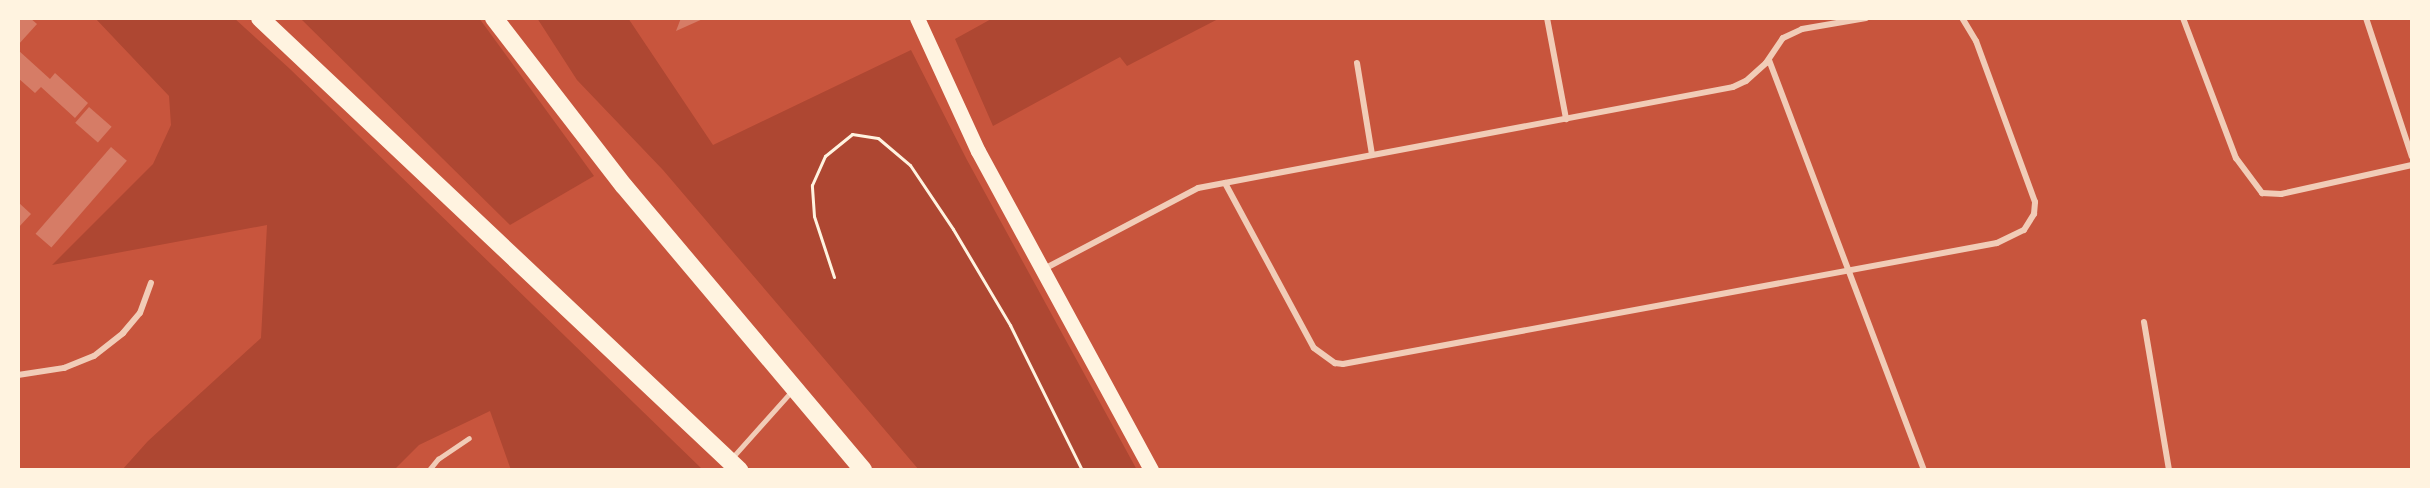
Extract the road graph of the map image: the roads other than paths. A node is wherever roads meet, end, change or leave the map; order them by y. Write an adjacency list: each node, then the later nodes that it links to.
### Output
1 (260, 18): 23 (highway)
2 (494, 18): 21 (highway)
3 (916, 18): 16 (main road)
4 (1547, 18): 11 (street)
5 (1866, 18): 9 (street)
6 (1962, 18): 17 (street)
7 (2183, 18): 14 (street)
8 (2366, 18): 13 (street)
9 (1769, 60): 11 (street); 17 (street)
10 (1357, 63): 12 (street)
11 (1566, 118): 12 (street)
12 (1372, 155): 15 (street)
13 (2412, 157)
14 (2412, 165)
15 (1225, 183): 16 (street); 17 (street)
16 (1042, 270): 26 (main road)
17 (1850, 270): 27 (street)
18 (151, 283): 20 (street)
19 (2144, 322): 28 (street)
20 (18, 375)
21 (794, 389): 23 (lane); 25 (highway)
22 (468, 438): 24 (lane)
23 (734, 465)
24 (429, 470)
25 (862, 470)
26 (1151, 470)
27 (1924, 470)
28 (2169, 470)

